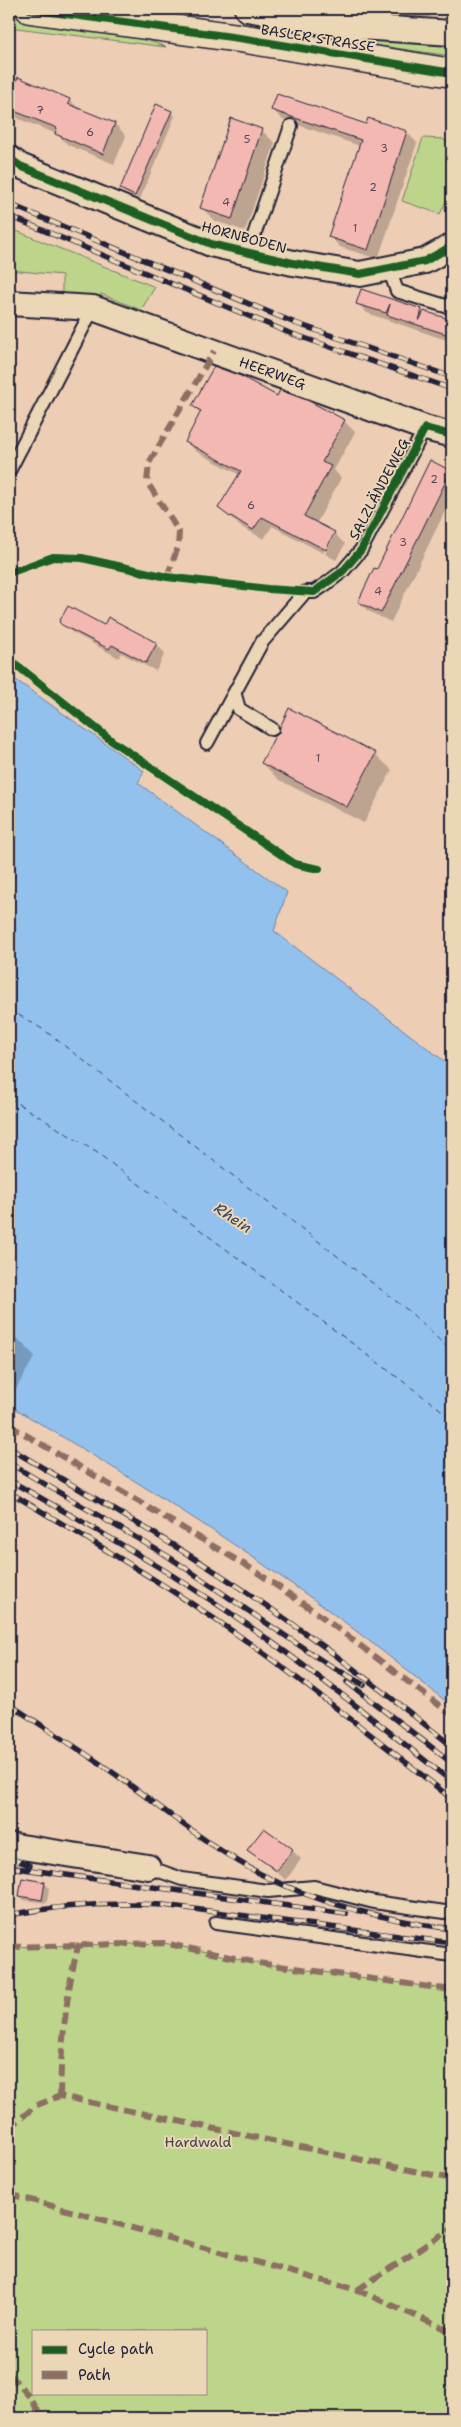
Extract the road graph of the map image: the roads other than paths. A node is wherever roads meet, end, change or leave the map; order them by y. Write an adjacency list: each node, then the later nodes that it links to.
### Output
1 (30, 9): 5 (main road, BASLER STRASSE)
2 (247, 9): 3 (street)
3 (345, 18): 4 (street)
4 (452, 33)
5 (452, 73)
6 (291, 126): 9 (lane)
7 (9, 158): 9 (street, HORNBODEN)
8 (452, 246): 10 (street, HORNBODEN)
9 (248, 252): 10 (street, HORNBODEN)
10 (389, 269): 13 (lane)
11 (9, 303): 12 (street, HEERWEG)
12 (93, 308): 14 (street, HEERWEG); 16 (lane)
13 (452, 308)
14 (425, 428): 15 (street, HEERWEG); 17 (lane, SALZLÄNDEWEG)
15 (452, 436)
16 (9, 471)
17 (235, 695): 18 (lane); 19 (lane, SALZLÄNDEWEG)
18 (272, 729)
19 (207, 743)
20 (9, 1845): 21 (street)
21 (148, 1867): 22 (lane)
22 (452, 1913)
23 (216, 1923): 24 (lane)
24 (452, 1955)

